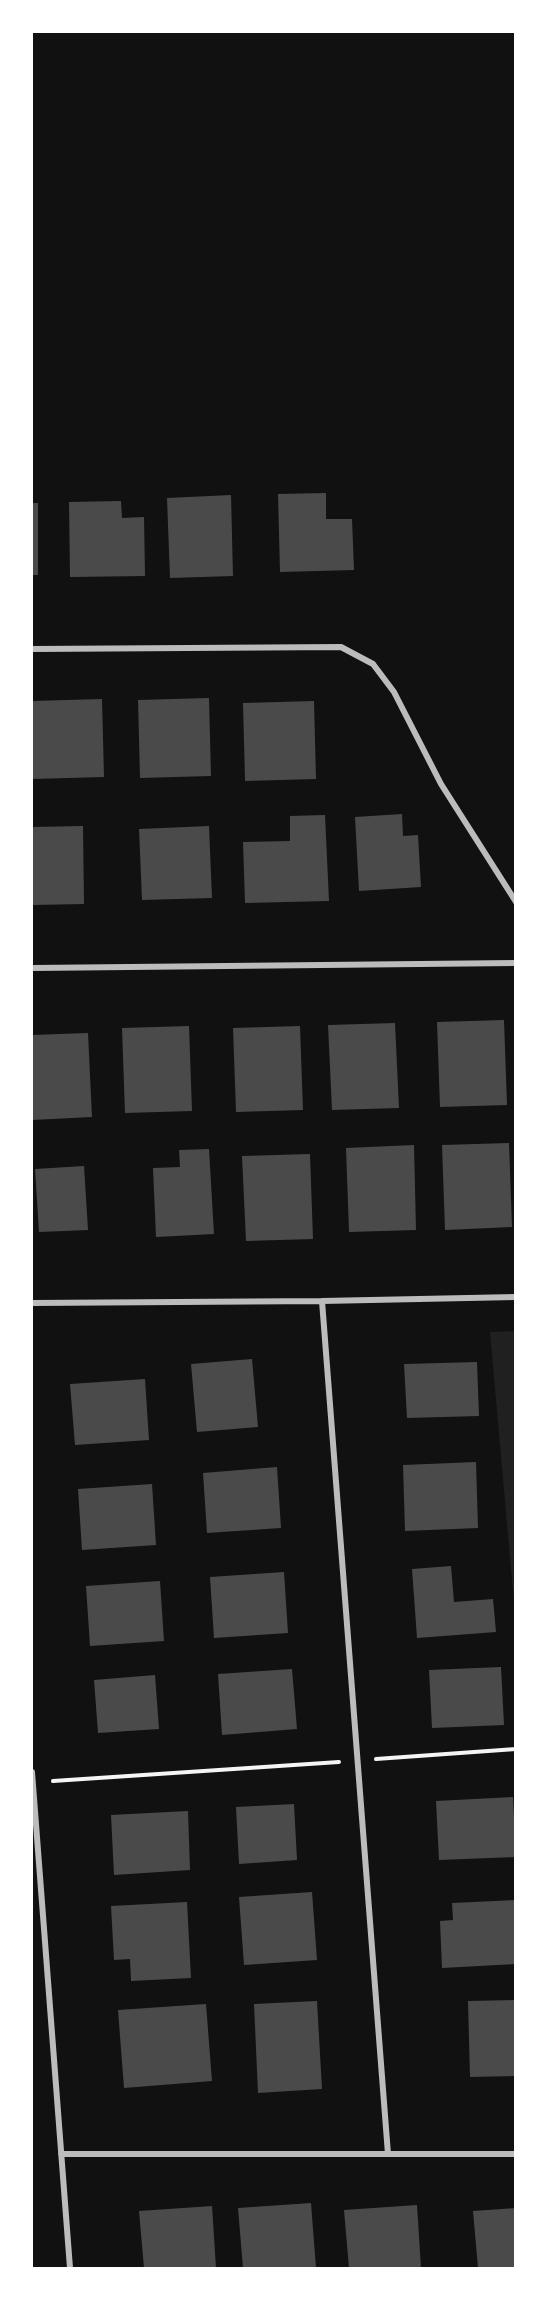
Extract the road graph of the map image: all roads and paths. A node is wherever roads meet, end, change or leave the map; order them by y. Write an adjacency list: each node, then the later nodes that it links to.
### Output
1 (32, 649): 2 (street)
2 (516, 903)
3 (516, 963): 4 (street)
4 (32, 968)
5 (516, 1297): 6 (street)
6 (322, 1301): 7 (street); 9 (street)
7 (32, 1303)
8 (516, 1749): 9 (path)
9 (358, 1761): 11 (path); 13 (street)
10 (32, 1772): 11 (street)
11 (32, 1782): 12 (street)
12 (61, 2154): 13 (street); 15 (street)
13 (388, 2154): 14 (street)
14 (516, 2154)
15 (70, 2268)

